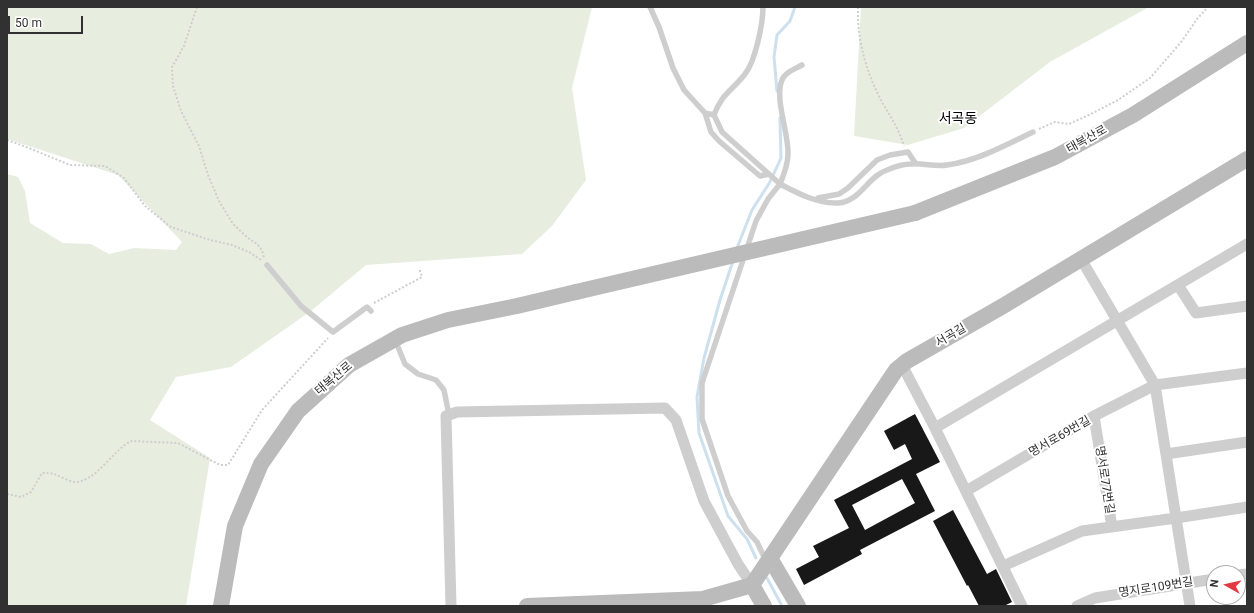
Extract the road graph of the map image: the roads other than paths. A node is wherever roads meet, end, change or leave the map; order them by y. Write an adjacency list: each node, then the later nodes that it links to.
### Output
1 (650, 7): 5 (lane)
2 (763, 7): 6 (lane)
3 (1247, 43): 39 (street, 태복산로, bridge)
4 (802, 65): 11 (lane)
5 (705, 114): 6 (lane); 10 (lane)
6 (714, 115): 10 (lane)
7 (1033, 132): 9 (lane)
8 (1247, 158): 14 (street, 서곡길)
9 (916, 164): 12 (lane); 12 (lane)
10 (769, 174): 11 (lane)
11 (780, 184): 12 (lane); 33 (lane)
12 (814, 199)
13 (1247, 244): 16 (street)
14 (1081, 259): 19 (street); 21 (street, 서곡길)
15 (267, 264): 18 (lane)
16 (1178, 285): 17 (street); 19 (street)
17 (1247, 306)
18 (369, 309)
19 (1117, 321): 23 (street); 26 (street)
20 (398, 347): 24 (lane)
21 (902, 366): 26 (street); 33 (street, 서곡길)
22 (1247, 373): 23 (street)
23 (1155, 385): 25 (street, 명서로69번길); 28 (street)
24 (449, 415): 37 (street); 40 (street)
25 (1094, 416): 29 (street, 명서로69번길); 32 (street, 명서로77번길)
26 (935, 428): 29 (street)
27 (1247, 442): 28 (street)
28 (1166, 454): 31 (street)
29 (966, 491): 34 (street)
30 (1247, 507): 31 (street, 명서로77번길)
31 (1176, 518): 32 (street, 명서로77번길); 36 (street)
32 (1112, 527): 34 (street)
33 (769, 561): 37 (street, 서곡길); 43 (street)
34 (1003, 566): 44 (street)
35 (1206, 580): 36 (street, 명지로109번길)
36 (1186, 583): 45 (street, 명지로109번길); 46 (street)
37 (752, 586): 38 (street); 42 (street)
38 (703, 602): 41 (street)
39 (221, 606)
40 (451, 606)
41 (527, 606)
42 (764, 606)
43 (798, 606)
44 (1022, 606)
45 (1077, 606)
46 (1190, 606)

